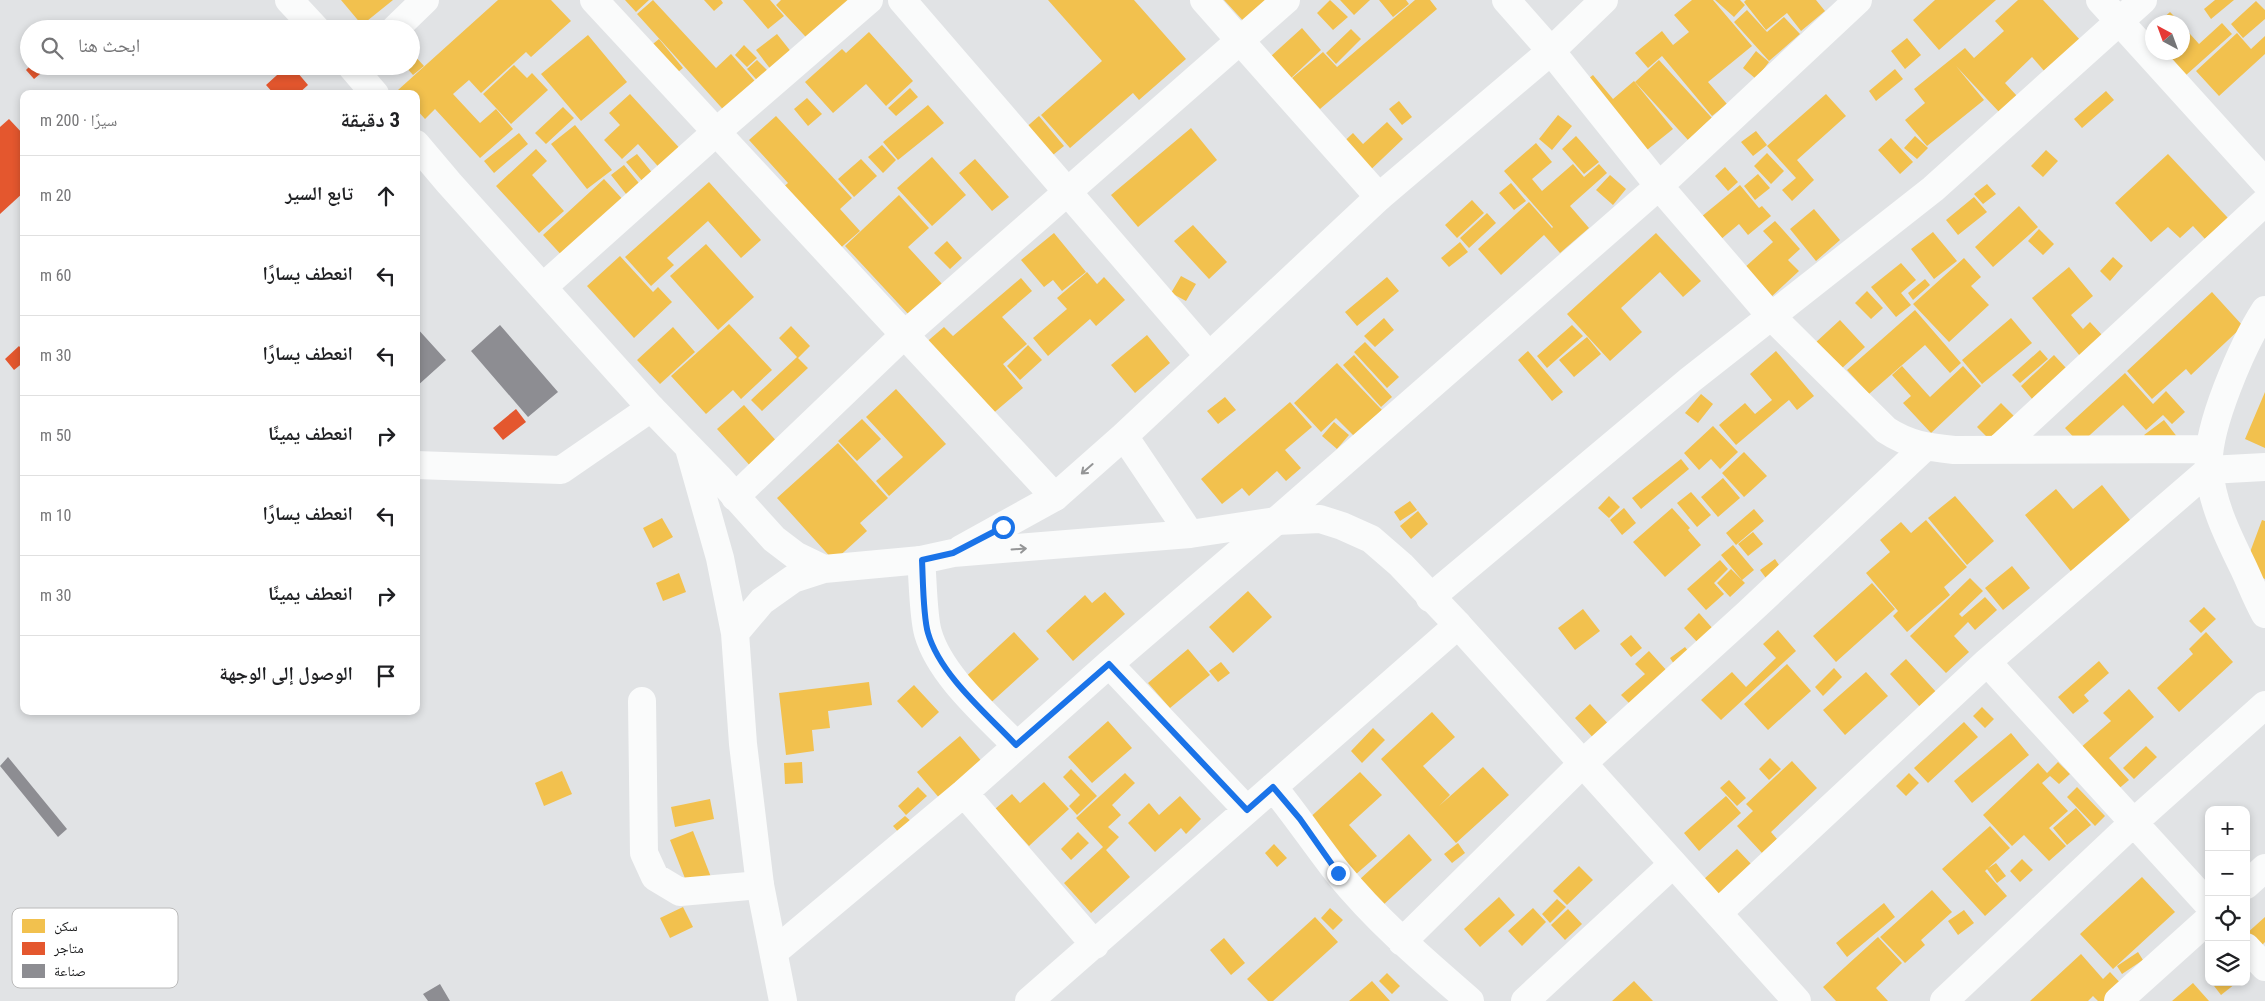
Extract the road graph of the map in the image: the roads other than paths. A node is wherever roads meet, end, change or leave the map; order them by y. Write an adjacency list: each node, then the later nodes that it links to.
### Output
1 (289, 0): 13 (street)
2 (425, 0): 14 (street)
3 (594, 0): 20 (street)
4 (869, 0): 20 (street)
5 (902, 0): 24 (street)
6 (1204, 0): 16 (street)
7 (1286, 0): 16 (street)
8 (1506, 0): 17 (street)
9 (1604, 0): 17 (street)
10 (1858, 0): 23 (street)
11 (2100, 0): 15 (street)
12 (2143, 0): 15 (street)
13 (308, 20)
14 (404, 20)
15 (2119, 21): 22 (street); 29 (street)
16 (1240, 41): 24 (street); 25 (street)
17 (1551, 50): 23 (street); 25 (street)
18 (360, 75): 19 (street)
19 (372, 90)
20 (715, 133): 27 (street); 30 (street)
21 (420, 149): 27 (street)
22 (2265, 182)
23 (1659, 186): 29 (street); 42 (street)
24 (1068, 193): 30 (street); 31 (street)
25 (1379, 197): 31 (street)
26 (2265, 202): 36 (street)
27 (543, 287): 32 (street)
28 (2265, 310): 37 (street)
29 (1771, 316): 34 (street); 47 (street)
30 (904, 336): 40 (street); 41 (street)
31 (1209, 356): 33 (street)
32 (651, 408): 35 (street); 38 (street)
33 (1124, 436): 41 (street, one-way to 41); 43 (street)
34 (1925, 447): 36 (street); 56 (street)
35 (690, 449): 40 (street); 50 (street)
36 (1997, 450): 37 (street)
37 (2209, 460): 39 (street); 48 (street); 51 (street)
38 (420, 465)
39 (2265, 467)
40 (735, 497): 46 (street)
41 (1054, 497): 44 (street)
42 (1276, 521): 43 (street); 47 (street); 52 (street)
43 (1190, 534): 44 (street, one-way to 43)
44 (953, 553): 45 (street)
45 (922, 560): 46 (street); 55 (street)
46 (824, 569): 50 (street)
47 (1430, 598): 49 (street)
48 (2265, 614)
49 (1458, 626): 56 (street); 57 (street)
50 (735, 633): 64 (street)
51 (1987, 662): 60 (street); 66 (street)
52 (1109, 664): 55 (street); 59 (street)
53 (642, 701): 64 (street)
54 (2265, 706): 60 (street)
55 (1016, 745): 58 (street)
56 (1582, 764): 61 (street); 68 (street)
57 (1273, 787): 59 (street); 68 (street)
58 (964, 793): 69 (street); 71 (street)
59 (1247, 810): 69 (street)
60 (2133, 823): 65 (street); 78 (street)
61 (1673, 864): 66 (street); 76 (street)
62 (2265, 868): 63 (street)
63 (2250, 881)
64 (760, 885): 71 (street)
65 (2205, 901)
66 (1718, 913): 77 (street)
67 (2205, 924): 79 (street)
68 (1402, 942): 75 (street)
69 (1095, 945): 74 (street)
70 (2250, 951): 72 (street)
71 (774, 952): 73 (street)
72 (2265, 967)
73 (783, 1001)
74 (1029, 1001)
75 (1470, 1001)
76 (1525, 1001)
77 (1797, 1001)
78 (1944, 1001)
79 (2118, 1001)

